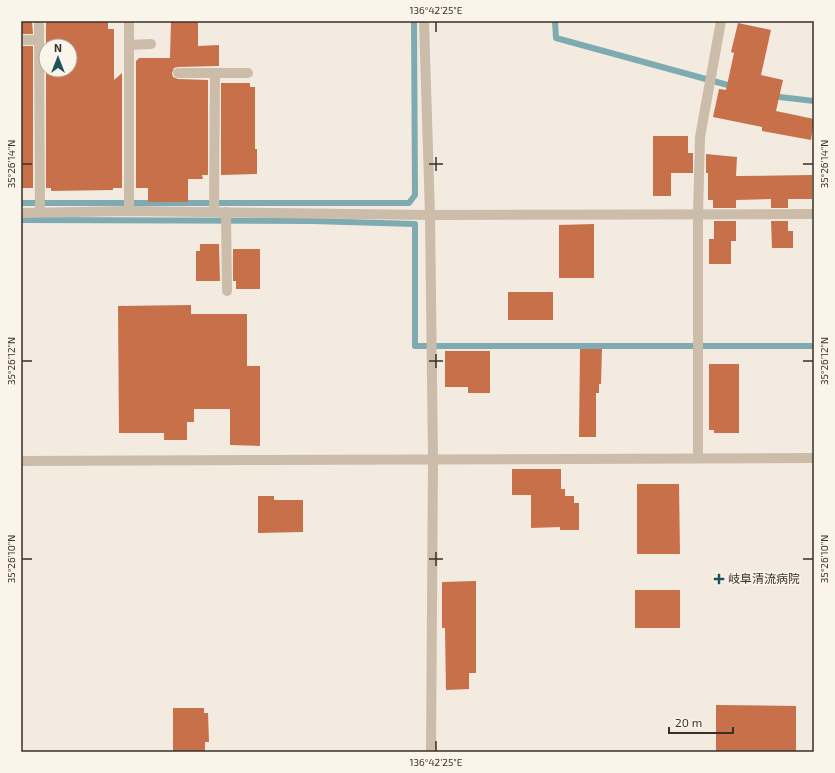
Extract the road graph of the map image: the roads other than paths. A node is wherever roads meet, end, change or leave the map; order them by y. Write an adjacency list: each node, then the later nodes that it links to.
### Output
1 (39, 21): 5 (street)
2 (129, 21): 9 (street)
3 (424, 21): 21 (street)
4 (721, 21): 19 (street)
5 (39, 38)
6 (21, 40): 7 (street)
7 (38, 40)
8 (151, 44): 9 (street)
9 (129, 45): 14 (street)
10 (178, 73): 11 (street)
11 (215, 73): 12 (street); 16 (street)
12 (248, 73)
13 (39, 78): 15 (street)
14 (129, 211): 15 (street); 16 (street)
15 (40, 212): 18 (street)
16 (214, 212): 17 (street)
17 (226, 212): 21 (street); 22 (street)
18 (21, 213)
19 (698, 214): 20 (street); 21 (street); 23 (street)
20 (814, 214)
21 (430, 215): 25 (street)
22 (227, 291)
23 (698, 458): 24 (street); 25 (street)
24 (814, 458)
25 (432, 459): 26 (street); 27 (street)
26 (21, 461)
27 (431, 752)

